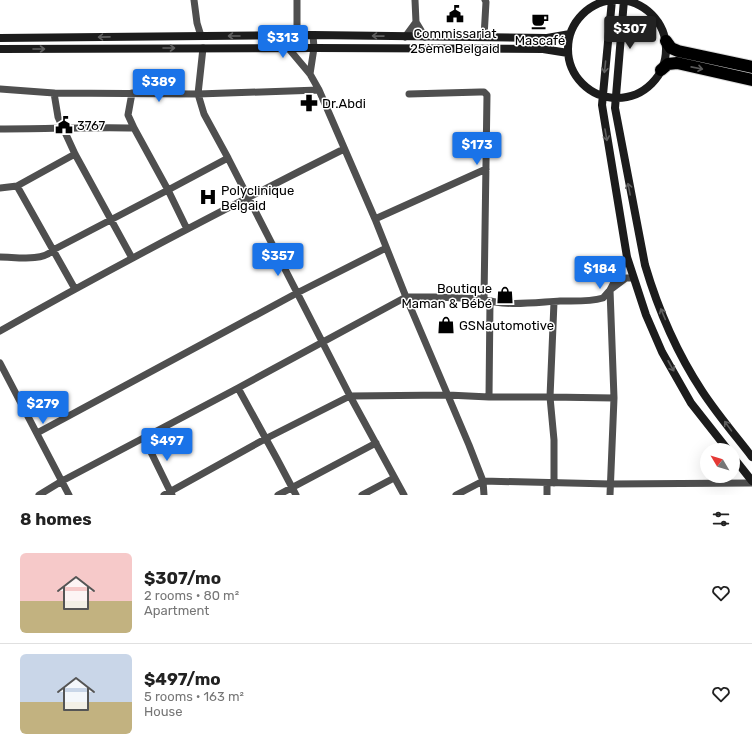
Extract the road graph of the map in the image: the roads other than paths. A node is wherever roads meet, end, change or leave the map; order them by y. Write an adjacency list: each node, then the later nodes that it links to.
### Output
1 (194, 0): 8 (street)
2 (297, 0): 11 (street)
3 (415, 0): 7 (street)
4 (485, 0): 17 (street)
5 (612, 0): 6 (main road); 9 (main road); 35 (main road, one-way to 35)
6 (624, 0): 19 (main road); 36 (main road)
7 (416, 22): 15 (street); 16 (street)
8 (196, 23): 13 (street); 14 (street)
9 (570, 34): 17 (main road); 24 (main road)
10 (288, 35): 11 (main road); 14 (main road, one-way to 14); 23 (street)
11 (297, 35): 12 (main road)
12 (313, 35): 15 (main road, one-way to 12); 21 (street)
13 (192, 36): 14 (main road); 18 (main road, one-way to 18)
14 (201, 36)
15 (405, 37): 16 (main road)
16 (425, 37): 17 (main road)
17 (484, 37)
18 (0, 38)
19 (666, 41): 25 (highway); 26 (main road)
20 (203, 48): 22 (main road, one-way to 20); 23 (main road); 33 (street)
21 (314, 48): 23 (main road); 24 (main road); 27 (street)
22 (0, 49)
23 (288, 49): 27 (street)
24 (568, 53): 35 (main road)
25 (752, 67)
26 (661, 70): 28 (highway, one-way to 28); 36 (main road)
27 (310, 74): 30 (street)
28 (752, 80)
29 (0, 89): 31 (street)
30 (319, 90): 33 (street); 40 (street)
31 (54, 93): 32 (street); 37 (street)
32 (132, 93): 33 (street); 38 (street)
33 (198, 94): 42 (street)
34 (409, 94): 43 (street)
35 (602, 96): 36 (main road); 54 (main road, one-way to 54)
36 (615, 98): 77 (main road, one-way to 36)
37 (63, 127): 38 (street); 39 (street); 41 (street)
38 (134, 128): 46 (street)
39 (0, 129)
40 (344, 149): 47 (street); 49 (street)
41 (74, 154): 44 (street); 48 (street)
42 (228, 158): 46 (street); 47 (street)
43 (486, 169): 49 (street); 61 (street)
44 (17, 186): 45 (street); 52 (street)
45 (0, 188)
46 (168, 190): 48 (street); 50 (street)
47 (247, 197): 50 (street); 59 (street)
48 (111, 219): 52 (street); 55 (street)
49 (375, 219): 51 (street)
50 (187, 229): 55 (street)
51 (386, 248): 59 (street); 60 (street)
52 (53, 250): 53 (street); 57 (street)
53 (0, 257)
54 (628, 257): 56 (main road); 58 (street)
55 (132, 258): 57 (street)
56 (633, 278): 58 (street); 76 (main road, one-way to 76)
57 (75, 289): 63 (street)
58 (610, 290): 62 (street); 71 (street)
59 (297, 293): 64 (street); 72 (street)
60 (406, 297): 61 (street); 64 (street); 67 (street)
61 (487, 300): 62 (street); 69 (street)
62 (554, 302): 70 (street)
63 (0, 331)
64 (322, 341): 66 (street); 68 (street)
65 (0, 363): 72 (street)
66 (238, 388): 73 (street); 74 (street)
67 (448, 395): 68 (street); 69 (street); 81 (street)
68 (350, 396): 74 (street); 75 (street)
69 (489, 397): 70 (street)
70 (550, 397): 71 (street); 83 (street)
71 (614, 398): 84 (street)
72 (37, 433): 80 (street)
73 (144, 438): 80 (street); 86 (street)
74 (265, 439): 85 (street); 86 (street)
75 (376, 443): 79 (street); 85 (street)
76 (723, 443)
77 (752, 457)
78 (740, 466): 82 (main road)
79 (394, 478): 91 (street); 92 (street)
80 (62, 481): 87 (street); 88 (street)
81 (483, 481): 83 (street); 93 (street); 94 (street)
82 (752, 482): 84 (street)
83 (550, 483): 84 (street); 95 (street)
84 (610, 484): 96 (street)
85 (291, 488): 89 (street); 90 (street)
86 (169, 494)
87 (39, 495)
88 (69, 495)
89 (278, 495)
90 (296, 495)
91 (362, 495)
92 (404, 495)
93 (456, 495)
94 (484, 495)
95 (547, 495)
96 (610, 495)

